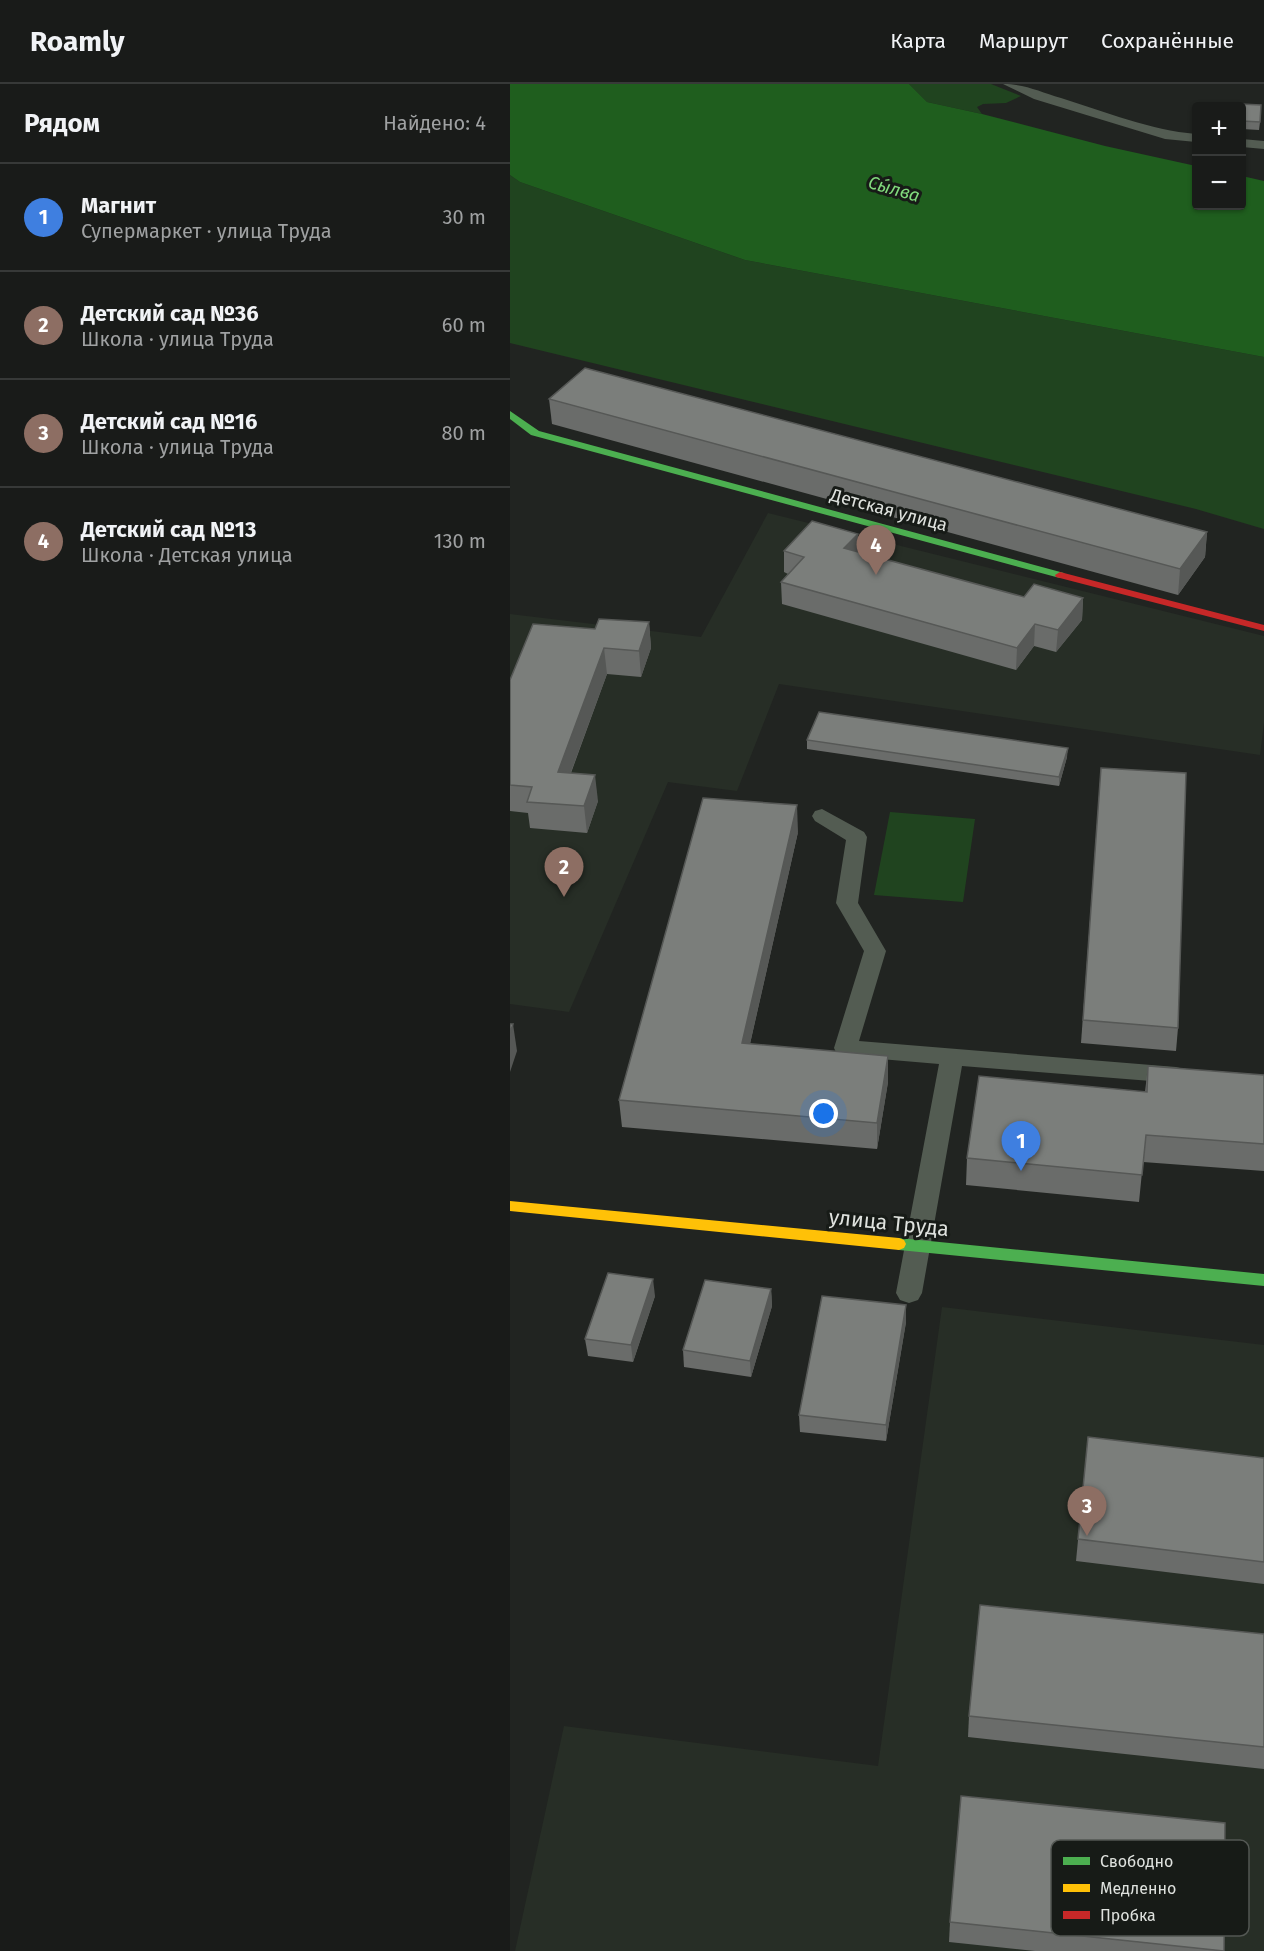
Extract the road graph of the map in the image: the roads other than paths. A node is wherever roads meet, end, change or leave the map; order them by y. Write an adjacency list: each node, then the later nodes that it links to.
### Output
1 (1010, 84): 2 (lane)
2 (1192, 138)
3 (1246, 144): 4 (lane)
4 (1264, 146)
5 (510, 414): 6 (street, Детская улица)
6 (1264, 628)
7 (822, 816): 8 (lane)
8 (952, 1057): 9 (lane); 11 (lane)
9 (1196, 1076)
10 (510, 1206): 11 (street, улица Труда)
11 (916, 1247): 12 (street, улица Труда); 13 (lane)
12 (1264, 1280)
13 (909, 1293)

